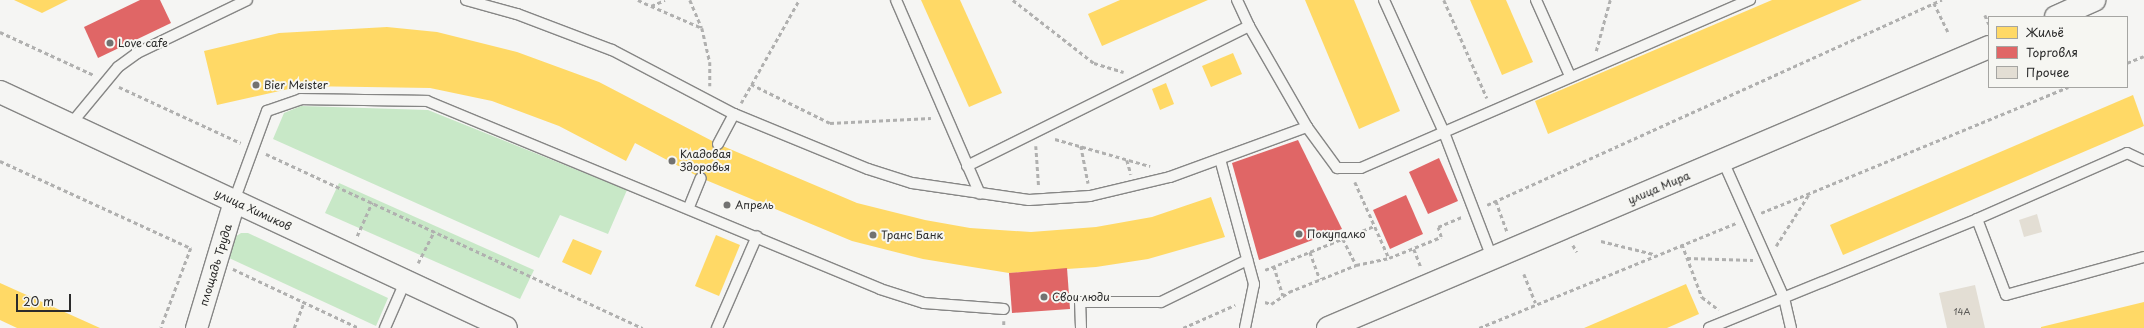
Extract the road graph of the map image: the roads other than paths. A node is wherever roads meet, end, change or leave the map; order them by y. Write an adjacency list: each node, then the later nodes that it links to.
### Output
1 (247, 0): 15 (lane)
2 (466, 0): 14 (lane)
3 (896, 0): 22 (lane)
4 (1237, 0): 10 (lane)
5 (1384, 0): 17 (lane)
6 (1536, 0): 12 (lane)
7 (1750, 0): 12 (lane)
8 (2094, 0): 9 (street)
9 (2058, 16)
10 (1249, 26): 16 (lane); 22 (lane)
11 (1988, 47): 20 (street, улица Мира)
12 (1570, 76): 17 (lane)
13 (0, 92): 15 (street, улица Химиков)
14 (734, 114): 18 (lane); 24 (lane)
15 (70, 125): 25 (street, улица Химиков)
16 (1308, 127): 17 (lane); 19 (lane)
17 (1443, 130): 31 (lane)
18 (718, 144)
19 (1220, 159): 24 (lane); 30 (lane)
20 (1723, 161): 31 (street, улица Мира); 33 (lane)
21 (2144, 161): 27 (lane)
22 (967, 166): 24 (lane)
23 (701, 178): 26 (lane)
24 (980, 194)
25 (234, 201): 26 (lane); 32 (street, улица Химиков); 35 (street, площадь Труда)
26 (689, 207): 28 (lane)
27 (1977, 219): 29 (lane); 33 (lane)
28 (757, 236): 34 (lane); 38 (lane)
29 (2144, 257)
30 (1247, 260): 39 (lane); 40 (lane)
31 (1493, 260): 41 (street, улица Мира)
32 (404, 282): 36 (lane); 37 (street, улица Химиков)
33 (1784, 298): 42 (lane); 43 (lane)
34 (1004, 309)
35 (196, 328)
36 (385, 328)
37 (506, 328)
38 (717, 328)
39 (1081, 328)
40 (1245, 328)
41 (1328, 328)
42 (1709, 328)
43 (1791, 328)

